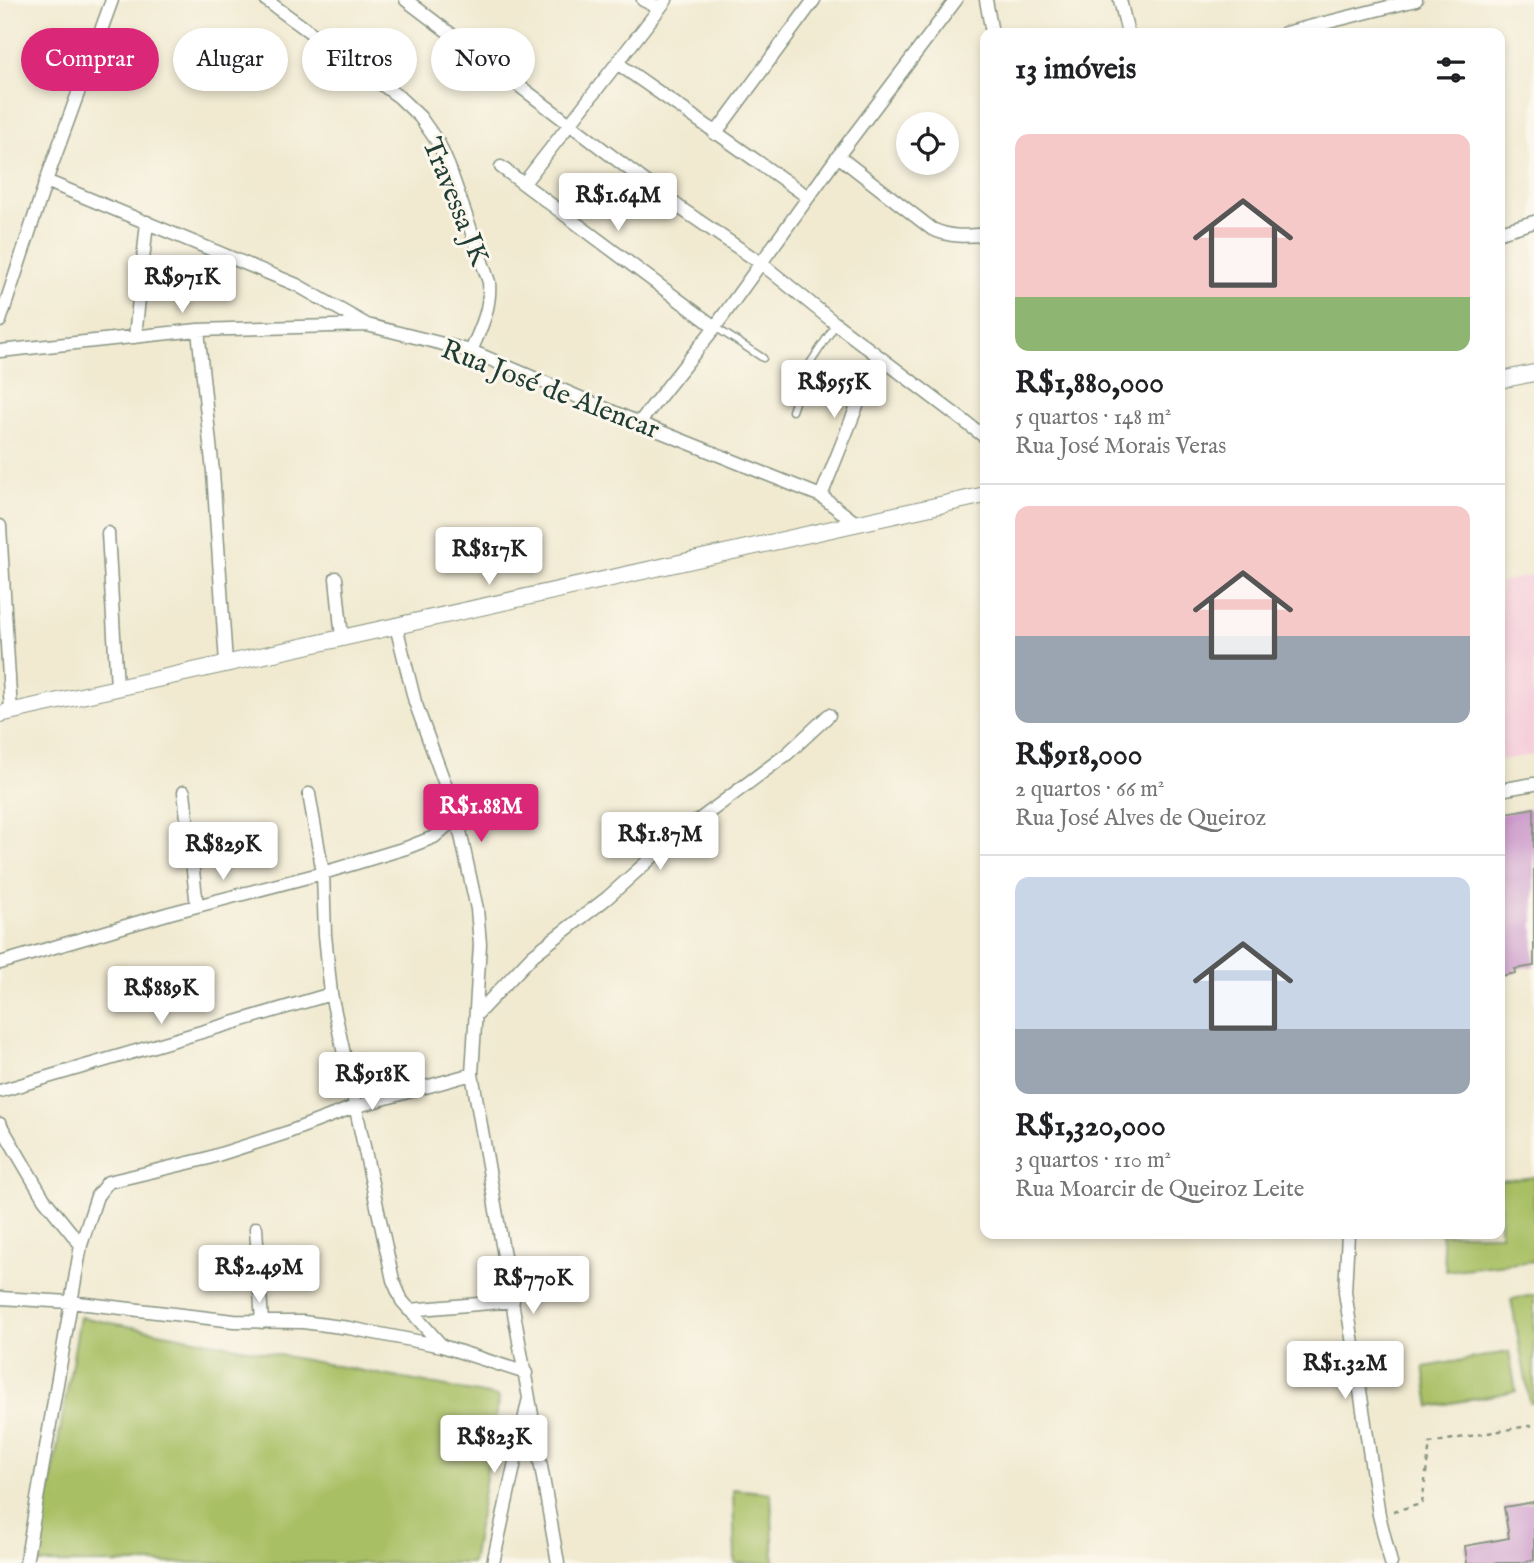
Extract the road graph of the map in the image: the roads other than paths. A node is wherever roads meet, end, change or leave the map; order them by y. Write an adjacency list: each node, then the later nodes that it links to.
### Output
1 (112, 0): 19 (street)
2 (265, 0): 34 (street, Travessa JK)
3 (406, 0): 15 (street)
4 (643, 0): 10 (street)
5 (814, 0): 16 (street)
6 (956, 0): 17 (street)
7 (986, 0): 11 (street)
8 (1120, 0): 12 (street)
9 (1416, 0): 13 (street)
10 (663, 4): 14 (street)
11 (991, 28)
12 (1127, 28)
13 (1305, 28)
14 (617, 63): 15 (street); 16 (street)
15 (571, 124): 20 (street); 26 (street)
16 (715, 134): 21 (street)
17 (838, 156): 21 (street); 25 (street)
18 (501, 167): 20 (street)
19 (46, 181): 22 (street, Rua José de Alencar); 27 (street)
20 (524, 183): 30 (street)
21 (808, 197): 26 (street)
22 (147, 222): 29 (street, Rua José de Alencar); 32 (street)
23 (1534, 222): 24 (street)
24 (1505, 231)
25 (980, 235)
26 (762, 264): 28 (street); 30 (street)
27 (0, 321)
28 (836, 324): 35 (street); 39 (lane)
29 (367, 325): 31 (street); 34 (street, Rua José de Alencar)
30 (715, 327): 36 (lane); 40 (street)
31 (198, 330): 32 (street); 50 (street)
32 (135, 337): 33 (street)
33 (0, 351)
34 (471, 351): 40 (street, Rua José de Alencar)
35 (877, 356): 41 (street); 42 (street)
36 (763, 358)
37 (1534, 373): 38 (street)
38 (1505, 379)
39 (792, 411)
40 (639, 423): 42 (street, Rua José de Alencar)
41 (980, 432)
42 (821, 496): 44 (street, Rua José de Alencar)
43 (980, 496): 44 (street)
44 (857, 524): 48 (street)
45 (0, 526): 52 (street)
46 (108, 533): 51 (street)
47 (336, 578): 49 (street)
48 (396, 626): 49 (street); 58 (street)
49 (342, 638): 50 (street)
50 (226, 663): 51 (street)
51 (117, 687): 52 (street)
52 (5, 713)
53 (829, 715): 63 (street)
54 (1534, 783): 55 (street)
55 (1505, 789)
56 (184, 792): 60 (street)
57 (309, 794): 59 (street)
58 (457, 817): 59 (street); 63 (street)
59 (323, 873): 60 (street); 62 (street)
60 (197, 906): 61 (street)
61 (0, 964)
62 (331, 994): 65 (street); 66 (street)
63 (477, 1014): 64 (street)
64 (472, 1074): 66 (street); 72 (street)
65 (0, 1091)
66 (354, 1107): 70 (street); 74 (street)
67 (0, 1124): 70 (street)
68 (256, 1228): 75 (street)
69 (1348, 1239): 82 (street)
70 (81, 1245): 73 (street)
71 (0, 1298): 73 (street)
72 (513, 1301): 74 (street); 77 (street)
73 (70, 1302): 75 (street); 79 (street)
74 (409, 1310): 76 (street)
75 (262, 1322): 76 (street)
76 (442, 1346): 77 (street)
77 (526, 1373): 78 (street)
78 (530, 1395): 80 (street); 81 (street)
79 (26, 1563)
80 (493, 1563)
81 (558, 1563)
82 (1391, 1563)

